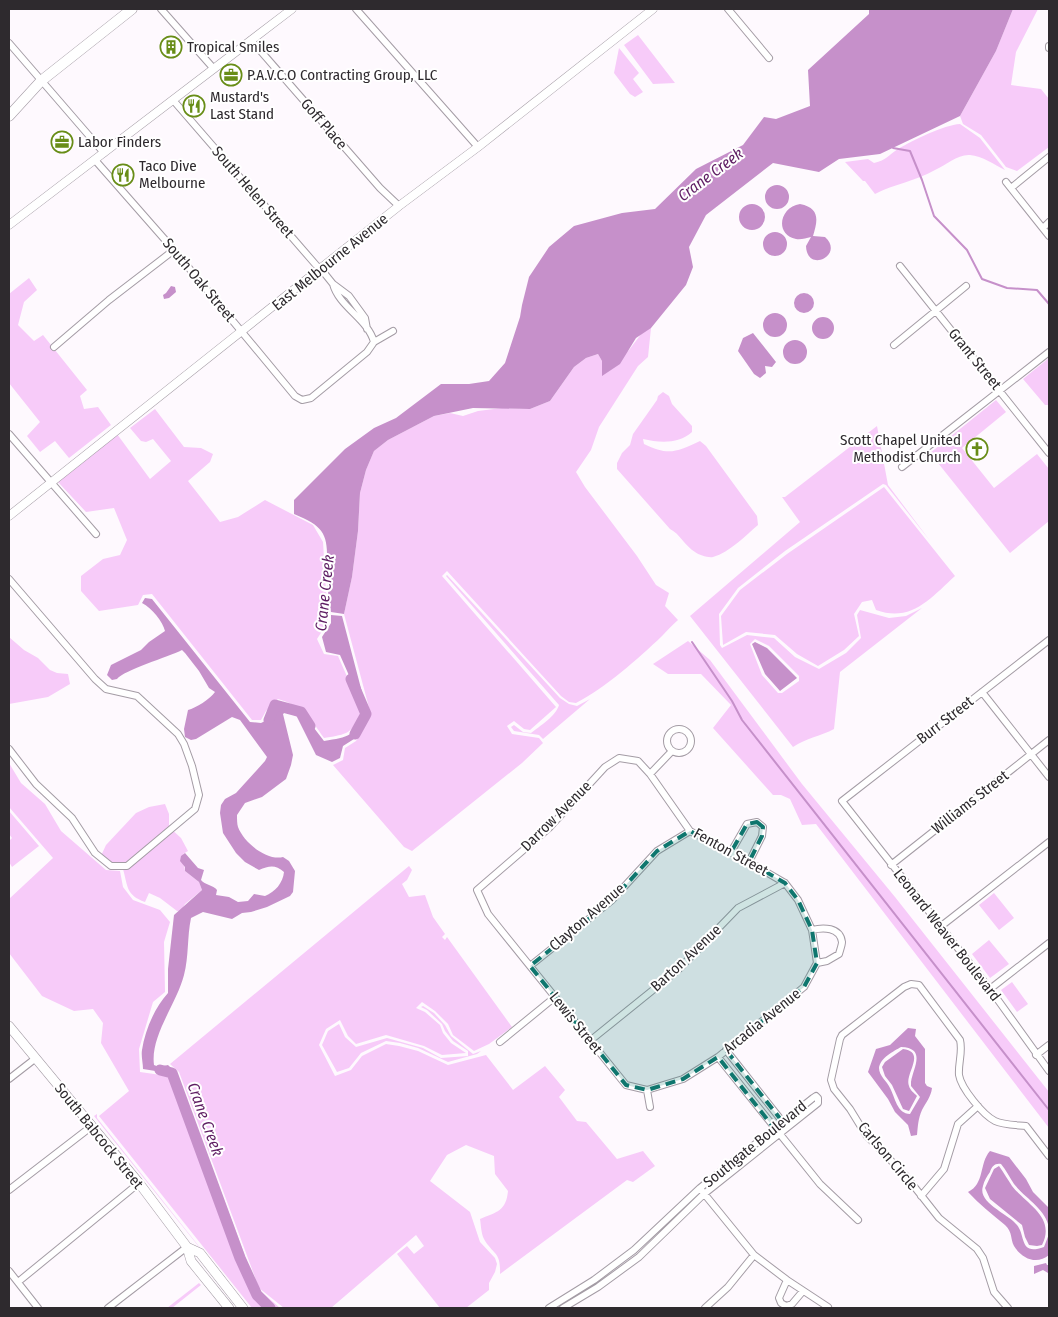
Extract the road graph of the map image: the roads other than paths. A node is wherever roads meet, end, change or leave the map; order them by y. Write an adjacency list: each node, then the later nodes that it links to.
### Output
1 (132, 9): 11 (main road)
2 (161, 9): 10 (street)
3 (292, 9): 7 (street)
4 (356, 9): 14 (street)
5 (653, 9): 14 (street, East Melbourne Avenue)
6 (728, 9): 9 (street)
7 (251, 40): 10 (street); 20 (street, Goff Place)
8 (9, 43): 11 (street)
9 (769, 58)
10 (214, 69): 12 (street)
11 (41, 81): 13 (main road); 15 (street)
12 (173, 100): 15 (street); 27 (street, South Helen Street)
13 (9, 116)
14 (478, 148): 20 (street, East Melbourne Avenue)
15 (104, 154): 17 (street)
16 (1049, 157): 19 (street)
17 (95, 160): 22 (street); 25 (street, South Oak Street)
18 (1006, 182): 19 (street)
19 (1011, 188): 23 (street)
20 (399, 206): 27 (street, East Melbourne Avenue)
21 (1049, 222): 23 (street)
22 (9, 225)
23 (1043, 228): 24 (street)
24 (1049, 236)
25 (174, 250): 31 (street, South Oak Street); 34 (street)
26 (900, 266): 29 (street, Grant Street)
27 (321, 269): 31 (street, East Melbourne Avenue); 32 (street, South Helen Street)
28 (966, 286): 29 (street)
29 (936, 310): 33 (street); 36 (street, Grant Street)
30 (393, 331): 32 (street)
31 (242, 332): 32 (street, South Oak Street); 40 (street, East Melbourne Avenue)
32 (374, 342)
33 (894, 345)
34 (54, 347)
35 (1049, 352): 36 (street)
36 (1000, 391): 38 (street, Grant Street); 39 (street)
37 (9, 434): 40 (street)
38 (1049, 453)
39 (902, 467)
40 (50, 482): 41 (street, East Melbourne Avenue); 42 (street)
41 (9, 516)
42 (96, 534)
43 (9, 579): 47 (street)
44 (1049, 640): 45 (street, Burr Street)
45 (982, 692): 49 (street); 53 (street, Burr Street)
46 (1049, 740): 49 (street, Williams Street)
47 (9, 749)
48 (672, 751): 48 (street); 51 (street)
49 (1031, 754): 52 (street); 58 (street, Williams Street)
50 (638, 761): 51 (street, Fenton Street); 60 (street, Darrow Avenue)
51 (650, 774): 54 (street, Fenton Street)
52 (1049, 777)
53 (842, 801): 58 (street, Leonard Weaver Boulevard)
54 (690, 831): 56 (street, Fenton Street); 65 (street, Clayton Avenue)
55 (1049, 842): 61 (street)
56 (731, 852): 57 (street, Fenton Street); 57 (street)
57 (749, 862): 59 (street, Fenton Street)
58 (891, 865): 61 (street, Leonard Weaver Boulevard)
59 (785, 884): 62 (street, Fenton Street); 69 (street, Barton Avenue)
60 (488, 914): 65 (street, Lewis Street)
61 (940, 927): 66 (street, Leonard Weaver Boulevard)
62 (812, 930): 64 (street, Fenton Street); 64 (street)
63 (1049, 943): 66 (street)
64 (817, 963): 72 (street, Arcadia Avenue)
65 (530, 966): 67 (street, Lewis Street)
66 (990, 989): 73 (street, Leonard Weaver Boulevard)
67 (555, 997): 69 (street, Lewis Street); 70 (street)
68 (9, 1026): 75 (main road, South Babcock Street)
69 (591, 1040): 78 (street, Lewis Street)
70 (500, 1042)
71 (1049, 1045): 73 (street)
72 (726, 1050): 74 (street, Arcadia Avenue); 81 (street)
73 (1036, 1055): 76 (street, Leonard Weaver Boulevard)
74 (718, 1056): 78 (street, Arcadia Avenue); 83 (street)
75 (36, 1058): 77 (street); 82 (main road, South Babcock Street)
76 (1049, 1071)
77 (9, 1079)
78 (647, 1090): 80 (street)
79 (978, 1106): 85 (street, Carlson Circle); 90 (street); 90 (street, Carlson Circle)
80 (650, 1107)
81 (782, 1121): 83 (street, Southgate Boulevard); 84 (street); 84 (street, Southgate Boulevard)
82 (92, 1126): 86 (main road, South Babcock Street); 88 (street)
83 (774, 1128): 84 (street); 87 (street, Southgate Boulevard)
84 (779, 1134): 89 (street, Southgate Boulevard); 91 (street)
85 (1049, 1156)
86 (139, 1184): 92 (main road, South Babcock Street); 96 (street)
87 (700, 1188): 89 (street); 103 (street, Southgate Boulevard)
88 (9, 1190)
89 (704, 1194): 93 (street); 104 (street, Southgate Boulevard)
90 (922, 1196): 106 (street, Carlson Circle)
91 (858, 1220)
92 (187, 1247): 100 (street); 101 (main road, South Babcock Street); 102 (main road, South Babcock Street)
93 (754, 1255): 95 (street); 105 (street)
94 (9, 1271): 96 (street)
95 (787, 1280): 97 (street); 97 (street)
96 (18, 1282): 99 (street)
97 (802, 1291): 98 (street)
98 (828, 1306)
99 (38, 1308)
100 (108, 1308)
101 (229, 1308)
102 (243, 1308)
103 (549, 1308)
104 (563, 1308)
105 (705, 1308)
106 (1008, 1308)

